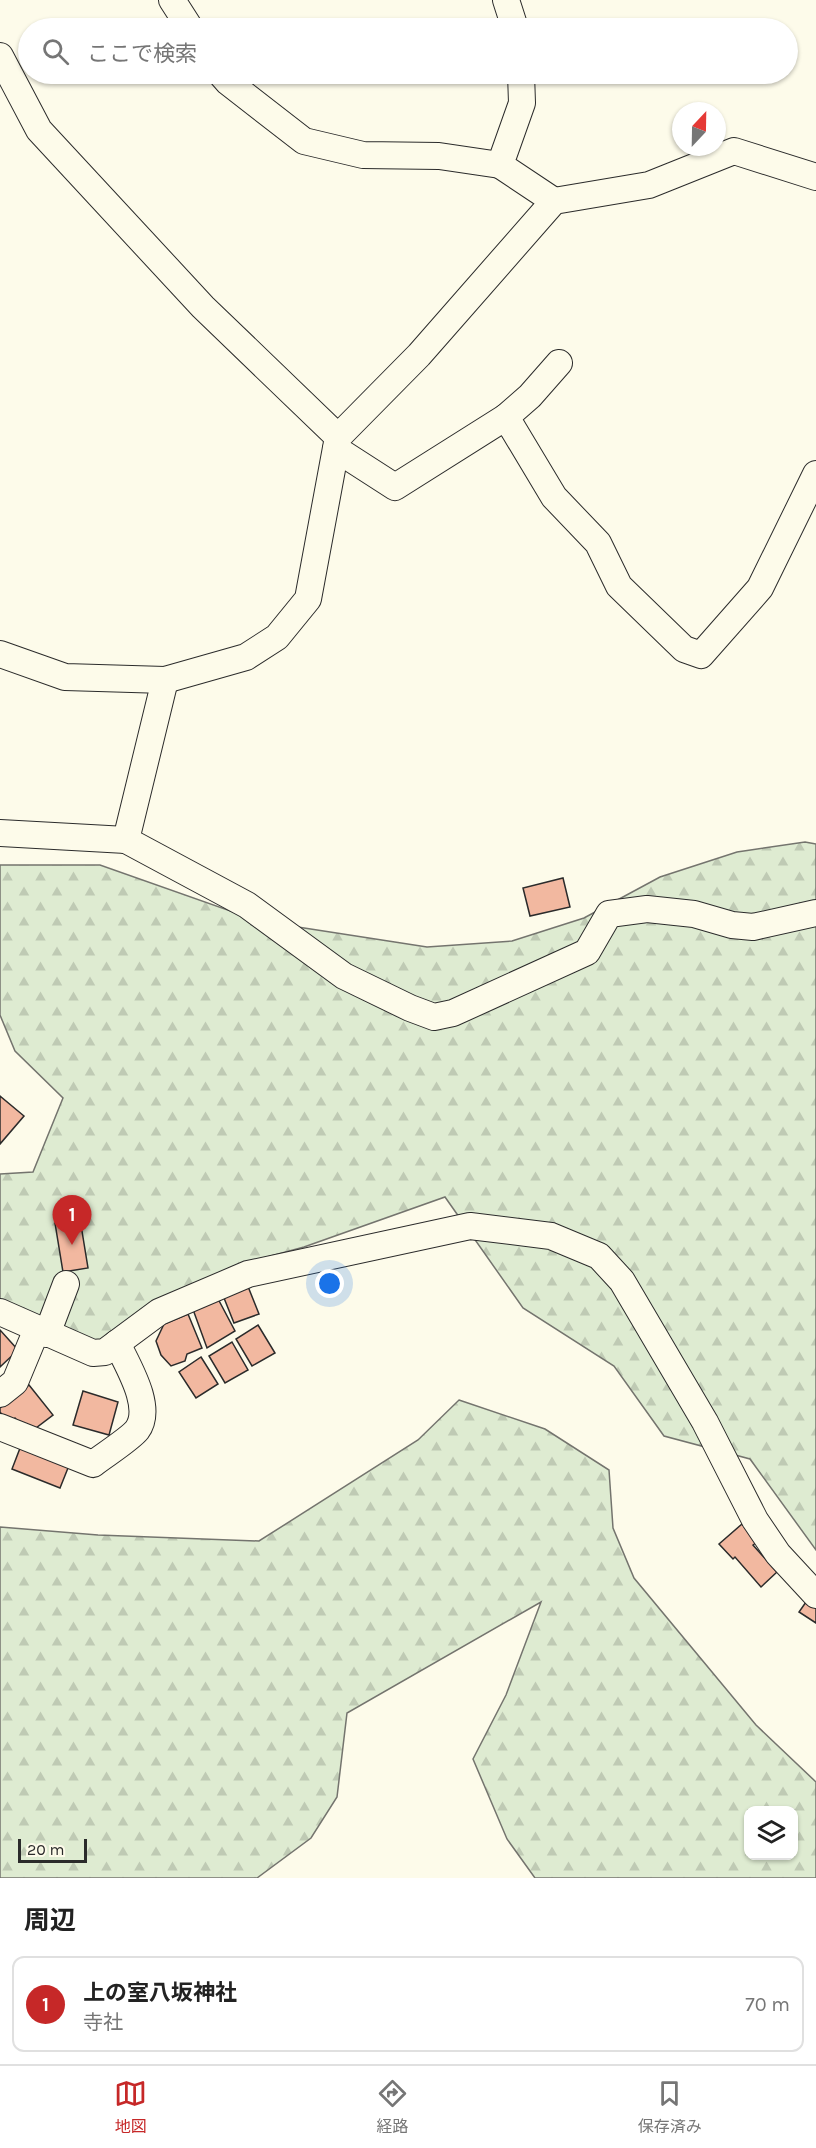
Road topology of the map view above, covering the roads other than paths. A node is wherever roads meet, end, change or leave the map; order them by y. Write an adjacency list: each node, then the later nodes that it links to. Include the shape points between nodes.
1 (172, 0): 3 (street)
2 (506, 0): 4 (street)
3 (184, 18)
4 (512, 18)
5 (0, 56): 13 (street, via 39,130 203,307)
6 (231, 84): 8 (street, via 304,141 363,155 439,156)
7 (521, 84): 8 (street, via 522,103)
8 (500, 165): 10 (street)
9 (816, 177): 10 (street, via 734,151 649,185)
10 (554, 201): 13 (street)
11 (559, 363): 12 (street)
12 (506, 417): 13 (street, via 395,488); 14 (street, via 554,497 598,543 619,585 684,649 701,655 760,588)
13 (337, 443): 16 (street, via 308,599 277,637 246,657)
14 (816, 474)
15 (0, 654): 16 (street, via 64,677)
16 (165, 680): 18 (street)
17 (0, 833): 18 (street)
18 (126, 840): 19 (street, via 247,905 344,976 434,1017 587,952 609,914 647,909 753,927)
19 (816, 913)
20 (66, 1284): 22 (street)
21 (0, 1312): 22 (street)
22 (42, 1331): 23 (street, via 93,1353 105,1352); 24 (street, via 15,1382)
23 (117, 1343): 25 (street, via 143,1404 141,1419 137,1430 93,1464); 26 (street, via 159,1312 248,1274 470,1226 551,1236 599,1256 622,1281 705,1422 755,1520 778,1554)
24 (0, 1394)
25 (0, 1427)
26 (816, 1595)

